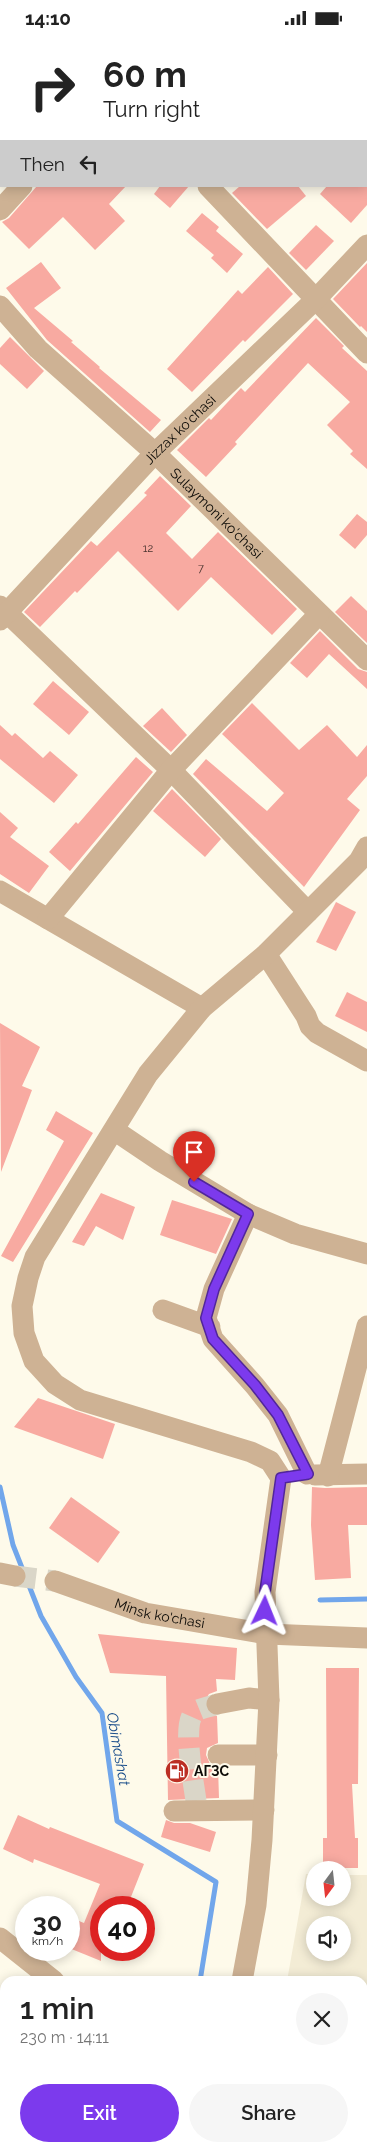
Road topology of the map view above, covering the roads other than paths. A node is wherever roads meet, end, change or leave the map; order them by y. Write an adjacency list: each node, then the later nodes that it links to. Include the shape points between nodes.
1 (21, 187): 3 (street)
2 (209, 187): 5 (street)
3 (0, 210)
4 (367, 245): 5 (street, Jizzax ko'chasi)
5 (316, 299): 7 (street); 8 (street, Jizzax ko'chasi)
6 (0, 306): 8 (street, Sulaymoni ko'chasi, via 38,349)
7 (367, 353)
8 (155, 453): 9 (street, Jizzax ko'chasi); 10 (street, Sulaymoni ko'chasi)
9 (2, 613): 12 (street)
10 (319, 614): 11 (street, Sulaymoni ko'chasi); 12 (street)
11 (367, 660)
12 (171, 770): 15 (street); 16 (street)
13 (367, 847): 15 (street, via 359,861)
14 (0, 891): 16 (street)
15 (308, 912): 17 (street)
16 (48, 919): 18 (street)
17 (266, 953): 18 (street); 19 (street, via 310,1026)
18 (202, 1008): 20 (street, via 148,1074)
19 (367, 1061)
20 (114, 1130): 21 (street); 28 (street, via 35,1257 30,1271 22,1306 24,1333 34,1361 55,1384 80,1399 251,1452 270,1461)
21 (248, 1214): 22 (street, via 295,1234); 24 (street, via 214,1289 206,1318)
22 (367, 1254)
23 (163, 1309): 24 (street)
24 (210, 1327): 27 (street, via 213,1339 255,1385)
25 (367, 1327): 27 (street)
26 (367, 1474): 27 (street)
27 (318, 1475): 28 (street)
28 (281, 1478): 30 (street, via 265,1592)
29 (55, 1581): 30 (street, Minsk ko'chasi, via 145,1613)
30 (267, 1634): 31 (street, Minsk ko'chasi); 32 (street)
31 (367, 1638)
32 (268, 1700): 33 (street, via 249,1698); 35 (street)
33 (217, 1704)
34 (218, 1755): 35 (street)
35 (267, 1755): 36 (street)
36 (264, 1810): 37 (street, via 197,1806); 40 (street, via 256,1905)
37 (174, 1811)
38 (0, 1938): 39 (street)
39 (48, 1976)
40 (243, 1976)

